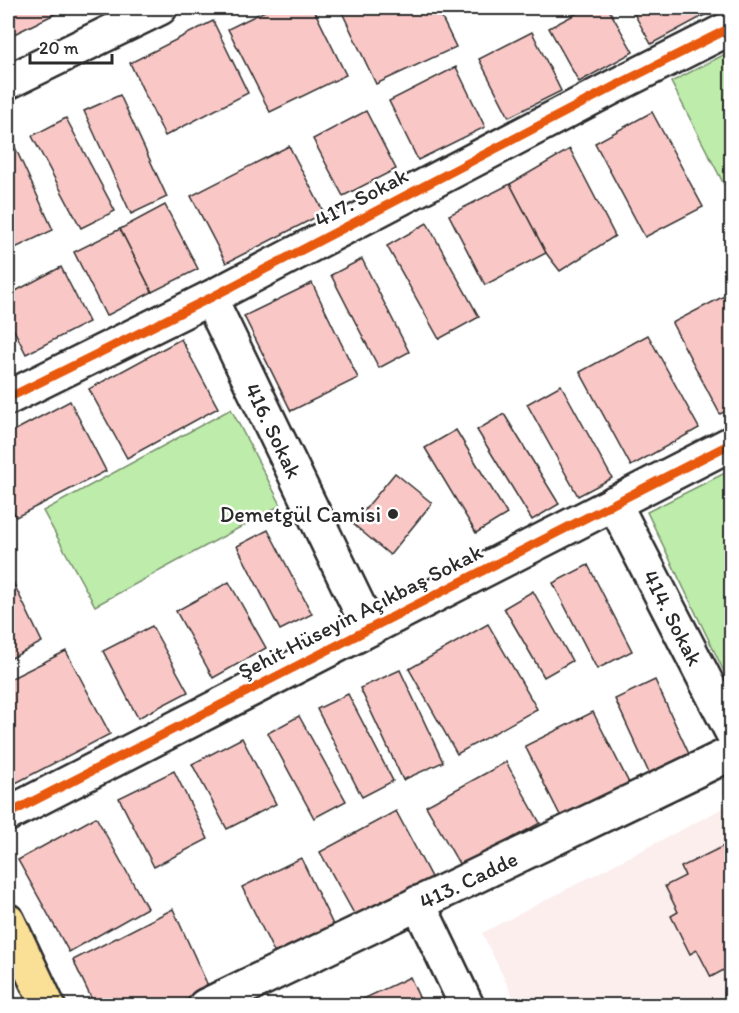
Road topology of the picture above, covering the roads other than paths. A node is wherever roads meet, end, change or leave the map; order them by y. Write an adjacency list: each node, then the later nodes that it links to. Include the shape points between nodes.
1 (160, 8): 3 (street)
2 (732, 27): 4 (street, 417. Sokak)
3 (8, 82)
4 (210, 298): 5 (street, 417. Sokak); 8 (street, 416. Sokak)
5 (8, 398)
6 (732, 443): 7 (street, Şehit Hüseyin Açıkbaş Sokak)
7 (614, 503): 8 (street, Şehit Hüseyin Açıkbaş Sokak); 9 (street, 414. Sokak)
8 (369, 628): 11 (street, Şehit Hüseyin Açıkbaş Sokak)
9 (732, 732)
10 (732, 753): 12 (street, 413. Cadde)
11 (8, 814)
12 (418, 903): 15 (street, 413. Cadde); 16 (street)
13 (8, 921): 14 (main road)
14 (48, 1005)
15 (205, 1005)
16 (467, 1005)

